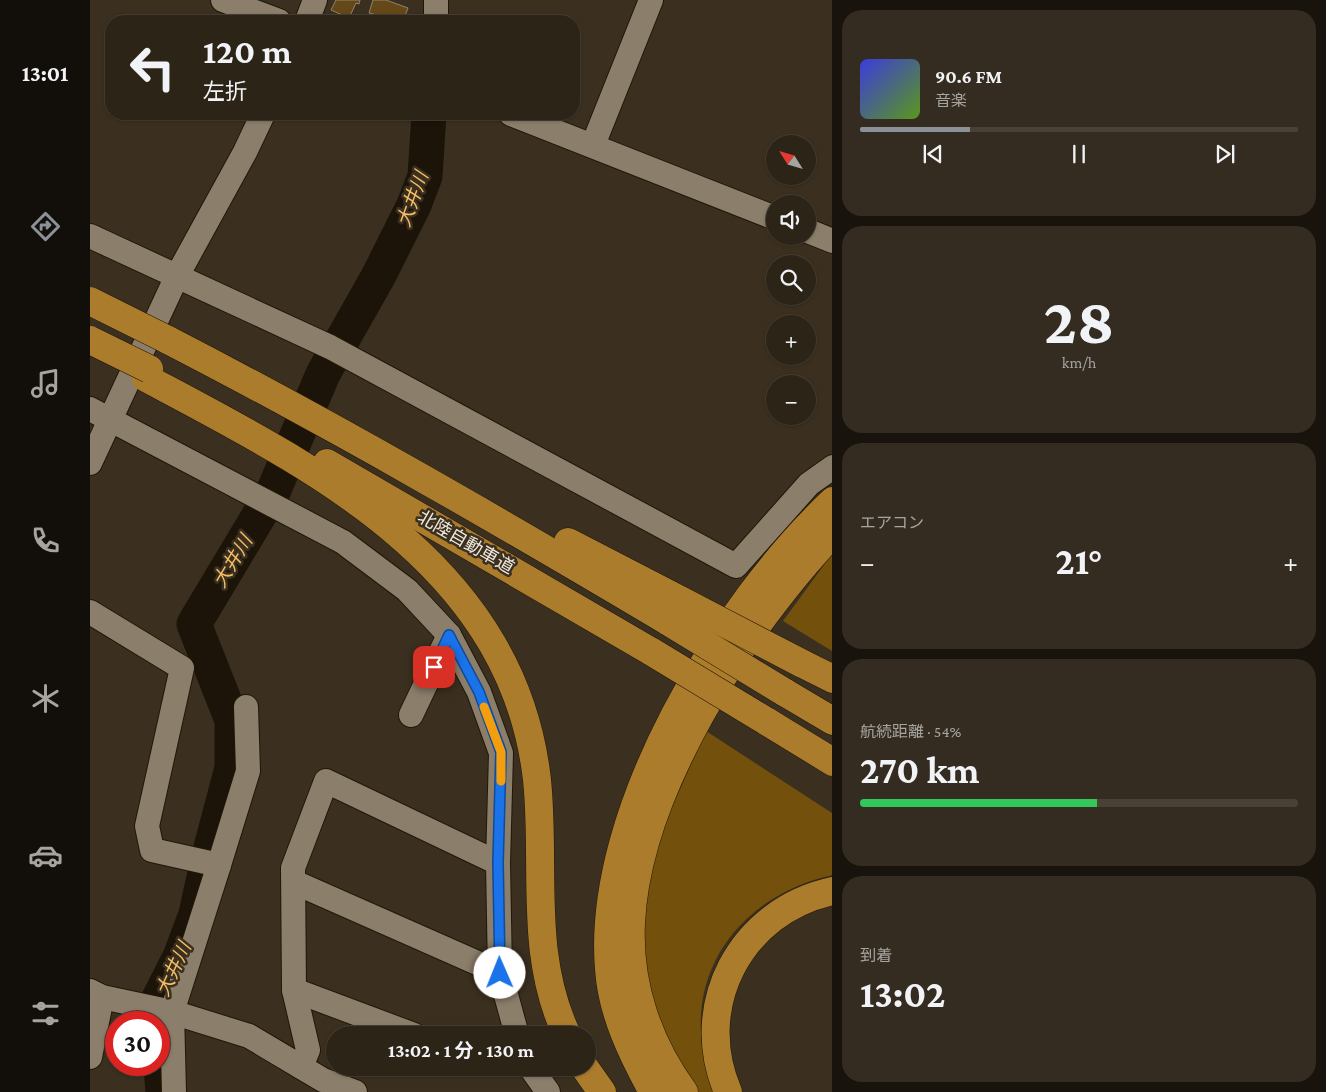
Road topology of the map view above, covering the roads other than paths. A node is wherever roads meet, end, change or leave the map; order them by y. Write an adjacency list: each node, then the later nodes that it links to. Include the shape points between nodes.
1 (223, 0): 5 (street)
2 (315, 0): 6 (street)
3 (436, 0): 7 (street)
4 (652, 0): 10 (street)
5 (263, 15)
6 (309, 15)
7 (436, 15)
8 (260, 120): 15 (street)
9 (527, 120): 10 (street)
10 (593, 145): 11 (street)
11 (766, 214)
12 (816, 234): 14 (street)
13 (90, 236): 15 (street)
14 (832, 241)
15 (177, 276): 20 (street); 22 (street, via 335,350 736,566 809,484)
16 (90, 301): 27 (highway, 北陸自動車道, bridge, via 349,434 551,552)
17 (90, 340): 19 (highway, bridge)
18 (90, 350): 19 (highway)
19 (147, 374): 23 (highway)
20 (100, 413): 21 (street); 28 (street, via 343,542 407,590)
21 (90, 463)
22 (832, 467)
23 (328, 473): 33 (highway, 北陸自動車道, bridge, via 652,652); 44 (highway, via 438,569 481,623 511,683 530,738 539,812 539,896 544,962)
24 (832, 501): 53 (highway, via 766,573 718,643 654,757 625,834 610,902 609,970 614,1002 624,1032)
25 (832, 533): 54 (highway, via 762,615 712,695 676,764 641,862 631,921 634,975 649,1032 660,1056)
26 (90, 612): 35 (street, via 182,668 147,826 152,850)
27 (676, 612): 29 (highway, bridge); 32 (highway, 北陸自動車道, bridge, via 784,692)
28 (449, 635): 31 (street); 34 (street, via 479,692 501,752)
29 (832, 679)
30 (246, 707): 35 (street, via 248,771)
31 (411, 715)
32 (832, 721)
33 (832, 762)
34 (498, 863): 36 (street, via 326,781 293,868); 38 (street)
35 (219, 865): 41 (street)
36 (294, 882): 38 (street); 39 (street)
37 (832, 891): 55 (highway, via 804,900 764,925 749,940 726,976 718,997 715,1020 719,1067)
38 (500, 973): 43 (street)
39 (294, 990): 42 (street); 46 (street, via 308,1050)
40 (96, 994): 41 (street); 45 (street)
41 (172, 1012): 46 (street, via 249,1036); 49 (street)
42 (390, 1026)
43 (515, 1026)
44 (564, 1026)
45 (90, 1057)
46 (301, 1067): 50 (street, via 323,1080)
47 (537, 1076): 51 (street)
48 (591, 1076): 52 (highway)
49 (174, 1092)
50 (355, 1092)
51 (548, 1092)
52 (602, 1092)
53 (653, 1092)
54 (684, 1092)
55 (728, 1092)

